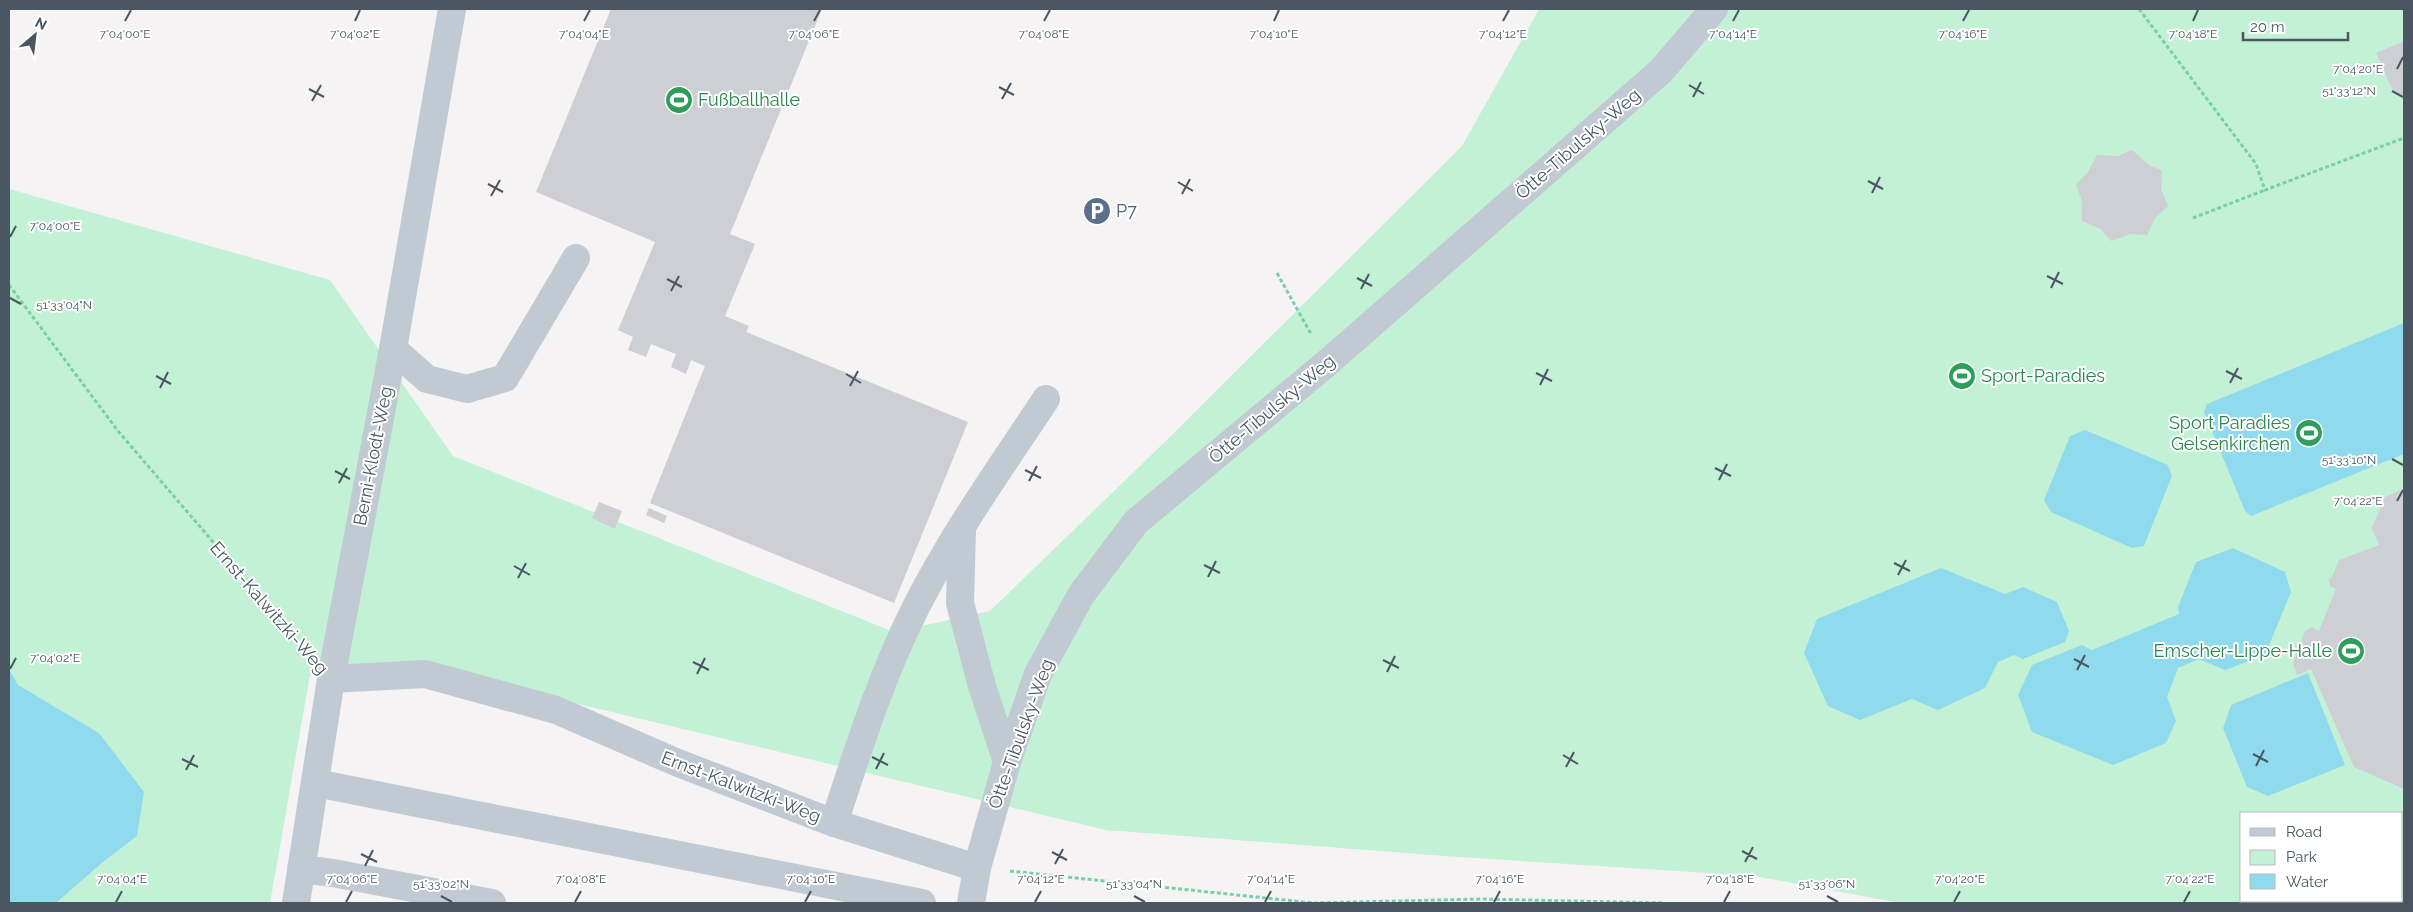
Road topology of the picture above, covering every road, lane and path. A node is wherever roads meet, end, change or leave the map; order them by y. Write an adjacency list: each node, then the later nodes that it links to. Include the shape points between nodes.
1 (452, 9): 11 (street, Berni-Klodt-Weg)
2 (1714, 9): 15 (street, Ötte-Tibulsky-Weg, via 1661,70 1342,350 1136,522 1081,595 1038,674)
3 (2140, 9): 5 (path, via 2256,164)
4 (2404, 138): 5 (path)
5 (2265, 190): 6 (path)
6 (2193, 218)
7 (576, 258): 11 (street, via 505,378 467,389 426,379)
8 (1277, 273): 10 (path)
9 (9, 285): 14 (path, Ernst-Kalwitzki-Weg, via 118,431)
10 (1312, 336)
11 (393, 349): 14 (street, Berni-Klodt-Weg)
12 (1046, 399): 13 (street)
13 (962, 526): 15 (street, via 960,603); 17 (street, via 915,608 873,708)
14 (331, 679): 16 (street, Berni-Klodt-Weg); 17 (street, Ernst-Kalwitzki-Weg, via 424,674 556,710 678,763)
15 (1007, 762): 18 (street, Ötte-Tibulsky-Weg)
16 (316, 783): 19 (street, Berni-Klodt-Weg); 22 (street)
17 (834, 823): 18 (street, Ernst-Kalwitzki-Weg)
18 (977, 868): 23 (street, Ötte-Tibulsky-Weg); 24 (path, via 1313,903 1482,899)
19 (301, 869): 20 (street, Berni-Klodt-Weg); 21 (street)
20 (296, 903)
21 (492, 903)
22 (922, 903)
23 (971, 903)
24 (1665, 903)

